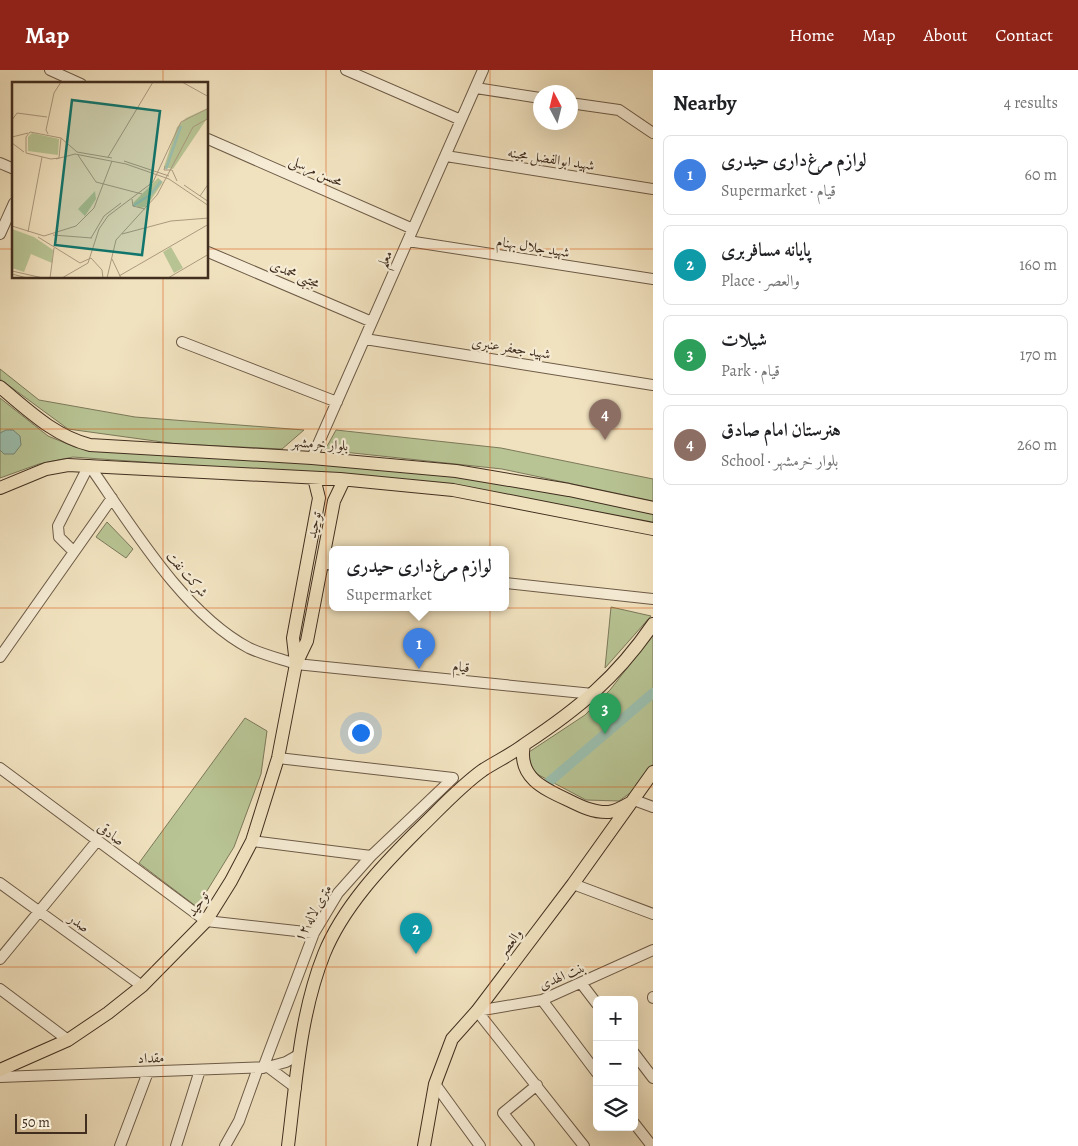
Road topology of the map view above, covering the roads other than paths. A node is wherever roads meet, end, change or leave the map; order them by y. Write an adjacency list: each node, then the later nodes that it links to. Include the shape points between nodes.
1 (50, 70): 4 (street)
2 (346, 70): 8 (street)
3 (484, 70): 5 (street, معلم)
4 (69, 77)
5 (476, 88): 6 (street); 8 (street, معلم)
6 (533, 97)
7 (578, 104): 9 (street, via 619,110)
8 (461, 120): 11 (street, معلم)
9 (653, 133)
10 (209, 139): 16 (street, محسن مرسلی)
11 (446, 156): 14 (street, شهید ابوالفضل مجینه); 16 (street, معلم)
12 (0, 163): 13 (street)
13 (12, 168)
14 (653, 189)
15 (12, 207): 17 (street)
16 (413, 229): 18 (street, معلم)
17 (0, 234)
18 (408, 241): 20 (street, شهید جلال بهنام); 21 (street, معلم)
19 (209, 252): 21 (street, مجتبی محمدی)
20 (653, 279)
21 (372, 322): 22 (street, معلم)
22 (365, 339): 24 (street, شهید جعفر عنبری); 26 (street, معلم)
23 (182, 342): 26 (street)
24 (653, 385)
25 (0, 387): 27 (main road, بلوار خرمشهر, via 52,430 90,445)
26 (337, 402): 27 (street, معلم)
27 (312, 458): 35 (main road, بلوار خرمشهر, via 456,471)
28 (89, 465): 29 (main road); 31 (main road, via 46,469); 32 (street, شرکت نفت); 37 (street, via 58,526 59,537)
29 (314, 478): 30 (main road); 33 (main road, توحید)
30 (344, 480): 34 (main road, توحید); 36 (main road, via 453,490)
31 (0, 488)
32 (112, 498): 37 (street); 43 (street, شرکت نفت, via 162,567 209,621 250,648)
33 (320, 498): 34 (main road); 43 (main road, توحید, via 292,638)
34 (334, 501): 38 (main road, توحید)
35 (653, 508)
36 (653, 529)
37 (74, 552): 42 (street)
38 (327, 564): 43 (main road, توحید, via 307,641)
39 (509, 583): 40 (street)
40 (653, 599)
41 (653, 624): 44 (main road, via 619,668)
42 (0, 657)
43 (296, 664): 44 (street, قیام); 46 (main road, توحید)
44 (593, 694): 45 (main road)
45 (524, 745): 49 (main road, via 526,770 542,788 597,811 609,812); 69 (main road, via 467,783 404,844 341,920 324,953 312,990)
46 (278, 758): 52 (main road, توحید); 53 (street, ۱۲ متری لاله, via 453,778)
47 (0, 768): 51 (street, صادقی)
48 (653, 772): 49 (main road, والعصر)
49 (634, 800): 50 (street); 55 (main road, والعصر)
50 (653, 807)
51 (97, 841): 56 (street); 58 (street, صادقی)
52 (252, 841): 53 (street); 58 (main road, توحید)
53 (371, 856): 59 (street, ۱۲ متری لاله, via 338,893)
54 (0, 883): 56 (street, صدر)
55 (573, 884): 57 (street); 67 (main road, والعصر)
56 (40, 911): 61 (street); 63 (street, صدر)
57 (653, 914)
58 (206, 921): 59 (street); 63 (main road, توحید)
59 (314, 933): 71 (street, ۱۲ متری لاله)
60 (653, 950): 62 (street, بنت الهدی)
61 (0, 959)
62 (581, 983): 65 (street); 66 (street, بنت الهدی)
63 (142, 986): 68 (main road, توحید)
64 (0, 989): 68 (street)
65 (593, 999)
66 (542, 1000): 67 (street, بنت الهدی); 72 (street)
67 (478, 1011): 78 (main road, والعصر, via 452,1039); 79 (street)
68 (68, 1040): 73 (main road, توحید)
69 (300, 1054): 71 (street, مقداد, via 286,1062); 80 (main road)
70 (638, 1058): 77 (street)
71 (263, 1068): 74 (street, مقداد); 80 (street); 84 (street, ۱۲ متری لاله)
72 (593, 1068)
73 (0, 1070)
74 (200, 1070): 75 (street, مقداد); 83 (street)
75 (148, 1072): 76 (street, مقداد); 82 (street)
76 (0, 1077)
77 (653, 1078)
78 (435, 1084): 86 (main road, والعصر); 87 (street)
79 (537, 1085): 88 (street, via 503,1114); 89 (street)
80 (296, 1088): 85 (main road)
81 (638, 1128): 90 (street)
82 (120, 1146)
83 (176, 1146)
84 (225, 1146)
85 (288, 1146)
86 (424, 1146)
87 (480, 1146)
88 (529, 1146)
89 (584, 1146)
90 (652, 1146)

